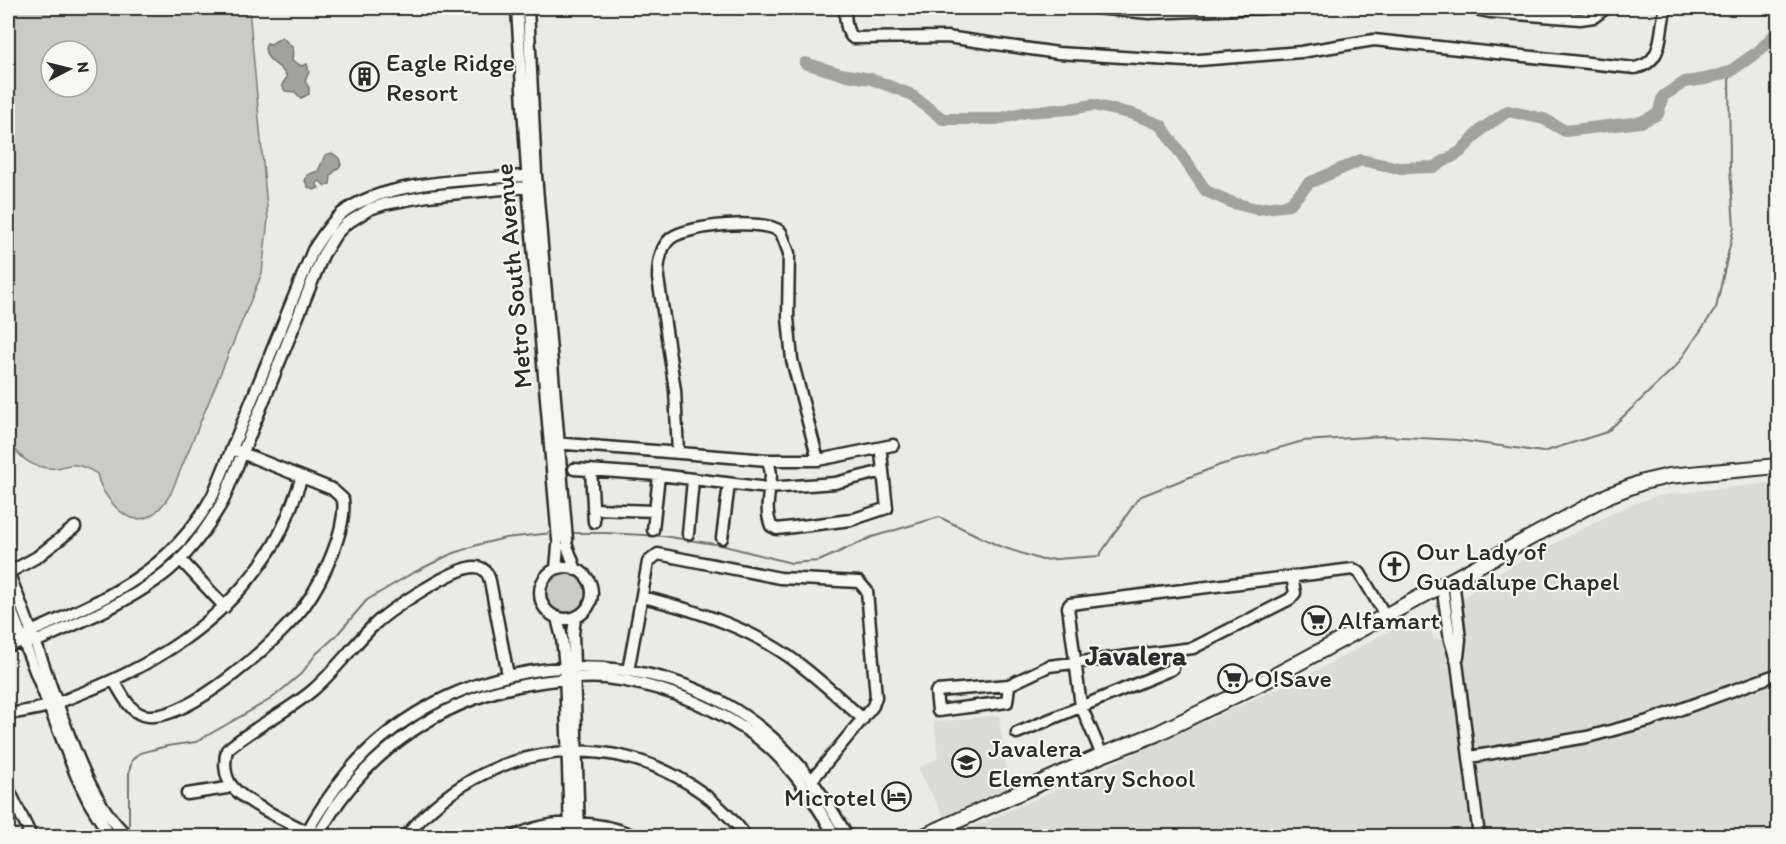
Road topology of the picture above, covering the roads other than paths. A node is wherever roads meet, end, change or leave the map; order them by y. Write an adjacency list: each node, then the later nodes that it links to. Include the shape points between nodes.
1 (517, 8): 10 (street, Metro South Avenue)
2 (528, 8): 10 (street, Metro South Avenue)
3 (845, 8): 8 (street, via 853,38 947,37 1058,53 1186,61 1301,52 1374,40 1635,68 1654,57)
4 (1096, 8): 5 (street, via 1149,13)
5 (1264, 8)
6 (1470, 8): 9 (street)
7 (1606, 8): 9 (street, via 1594,17 1580,19)
8 (1666, 8)
9 (1518, 11)
10 (532, 181): 11 (street, Metro South Avenue); 13 (street, via 405,199 370,209 346,224 323,255)
11 (555, 443): 14 (street); 34 (street, Metro South Avenue)
12 (893, 445): 17 (street)
13 (237, 451): 23 (street); 35 (street, via 218,509); 47 (street, via 200,519 154,567)
14 (678, 453): 16 (street); 17 (street, via 675,390 658,278 663,250 670,239 686,230 766,225 781,232 789,254 792,360)
15 (881, 453): 21 (street)
16 (768, 460): 17 (street); 26 (street)
17 (818, 460)
18 (1779, 466): 40 (main road, via 1643,482 1609,495)
19 (574, 469): 20 (street)
20 (591, 470): 22 (street); 27 (street)
21 (883, 471): 26 (street, via 835,483); 26 (street, via 886,508 851,520 773,528 768,516)
22 (659, 475): 24 (street); 28 (street)
23 (302, 477): 43 (street, via 270,551); 56 (street, via 332,489 343,499 344,512 326,567 306,604 290,623 232,675 173,712 142,715 131,707)
24 (693, 480): 25 (street); 32 (street)
25 (729, 484): 26 (street); 33 (street)
26 (768, 489)
27 (593, 509): 28 (street); 29 (street)
28 (655, 510): 31 (street)
29 (594, 522)
30 (75, 527): 38 (street, via 37,557)
31 (653, 530)
32 (688, 534)
33 (722, 538)
34 (563, 542): 36 (street, Metro South Avenue); 37 (street, Metro South Avenue)
35 (180, 559): 43 (street); 47 (street, via 137,593)
36 (556, 569): 37 (street); 45 (street, Metro South Avenue, via 545,578 540,594 544,608)
37 (576, 570): 46 (street, Metro South Avenue, via 588,580 591,594 586,609)
38 (8, 573): 47 (street)
39 (1292, 576): 44 (street, via 1357,570); 50 (street, via 1295,593 1290,599 1197,647); 51 (street, via 1070,604)
40 (1448, 582): 44 (main road); 65 (street, via 1450,640 1457,663)
41 (642, 597): 52 (street); 61 (street, via 729,624 770,644); 61 (street, via 648,562 658,554 780,579 859,582 867,591 876,691 873,706)
42 (8, 602): 48 (street)
43 (225, 607): 56 (street, via 201,629)
44 (1385, 615): 64 (main road, via 1265,681 1156,734)
45 (557, 618): 46 (street); 53 (street, Metro South Avenue)
46 (574, 618): 53 (street, Metro South Avenue)
47 (33, 637): 48 (street); 58 (street)
48 (22, 641): 49 (street); 58 (street)
49 (8, 646)
50 (1172, 651): 51 (street); 59 (street, via 1170,670)
51 (1075, 662): 57 (street, via 1049,666); 59 (street)
52 (628, 671): 53 (street); 66 (street, via 689,687 722,702 782,746)
53 (570, 673): 55 (street); 63 (street, Metro South Avenue); 73 (street, via 492,692 422,723 381,754); 83 (street, via 650,687 686,699 747,730 803,784)
54 (1779, 674): 65 (street, via 1648,721 1587,737)
55 (508, 675): 67 (street, via 488,575 481,568 466,568 426,588 377,622 315,688 227,750 224,759); 73 (street, via 435,701 373,744 325,802)
56 (114, 681): 58 (street)
57 (1009, 685): 57 (street, via 1007,702 938,711 938,691)
58 (53, 705): 60 (street); 75 (street, via 76,775); 76 (street, via 109,817)
59 (1081, 706): 62 (street); 64 (street)
60 (8, 714)
61 (863, 719): 66 (street)
62 (1017, 733)
63 (572, 752): 71 (street, Metro South Avenue); 77 (street, via 519,759 474,778 434,805); 82 (street, via 621,756 664,771 703,793)
64 (1102, 755): 72 (main road)
65 (1470, 757): 86 (street)
66 (813, 780): 84 (street)
67 (231, 785): 69 (street); 73 (street)
68 (8, 788): 70 (street)
69 (187, 794)
70 (12, 810): 74 (street)
71 (575, 828): 78 (street, via 537,828); 79 (street); 80 (street); 81 (street, via 605,827)
72 (941, 832): 85 (main road)
73 (310, 835)
74 (31, 837)
75 (110, 837)
76 (128, 837)
77 (406, 837)
78 (515, 837)
79 (546, 837)
80 (611, 837)
81 (635, 837)
82 (746, 837)
83 (835, 837)
84 (847, 837)
85 (924, 837)
86 (1479, 837)

